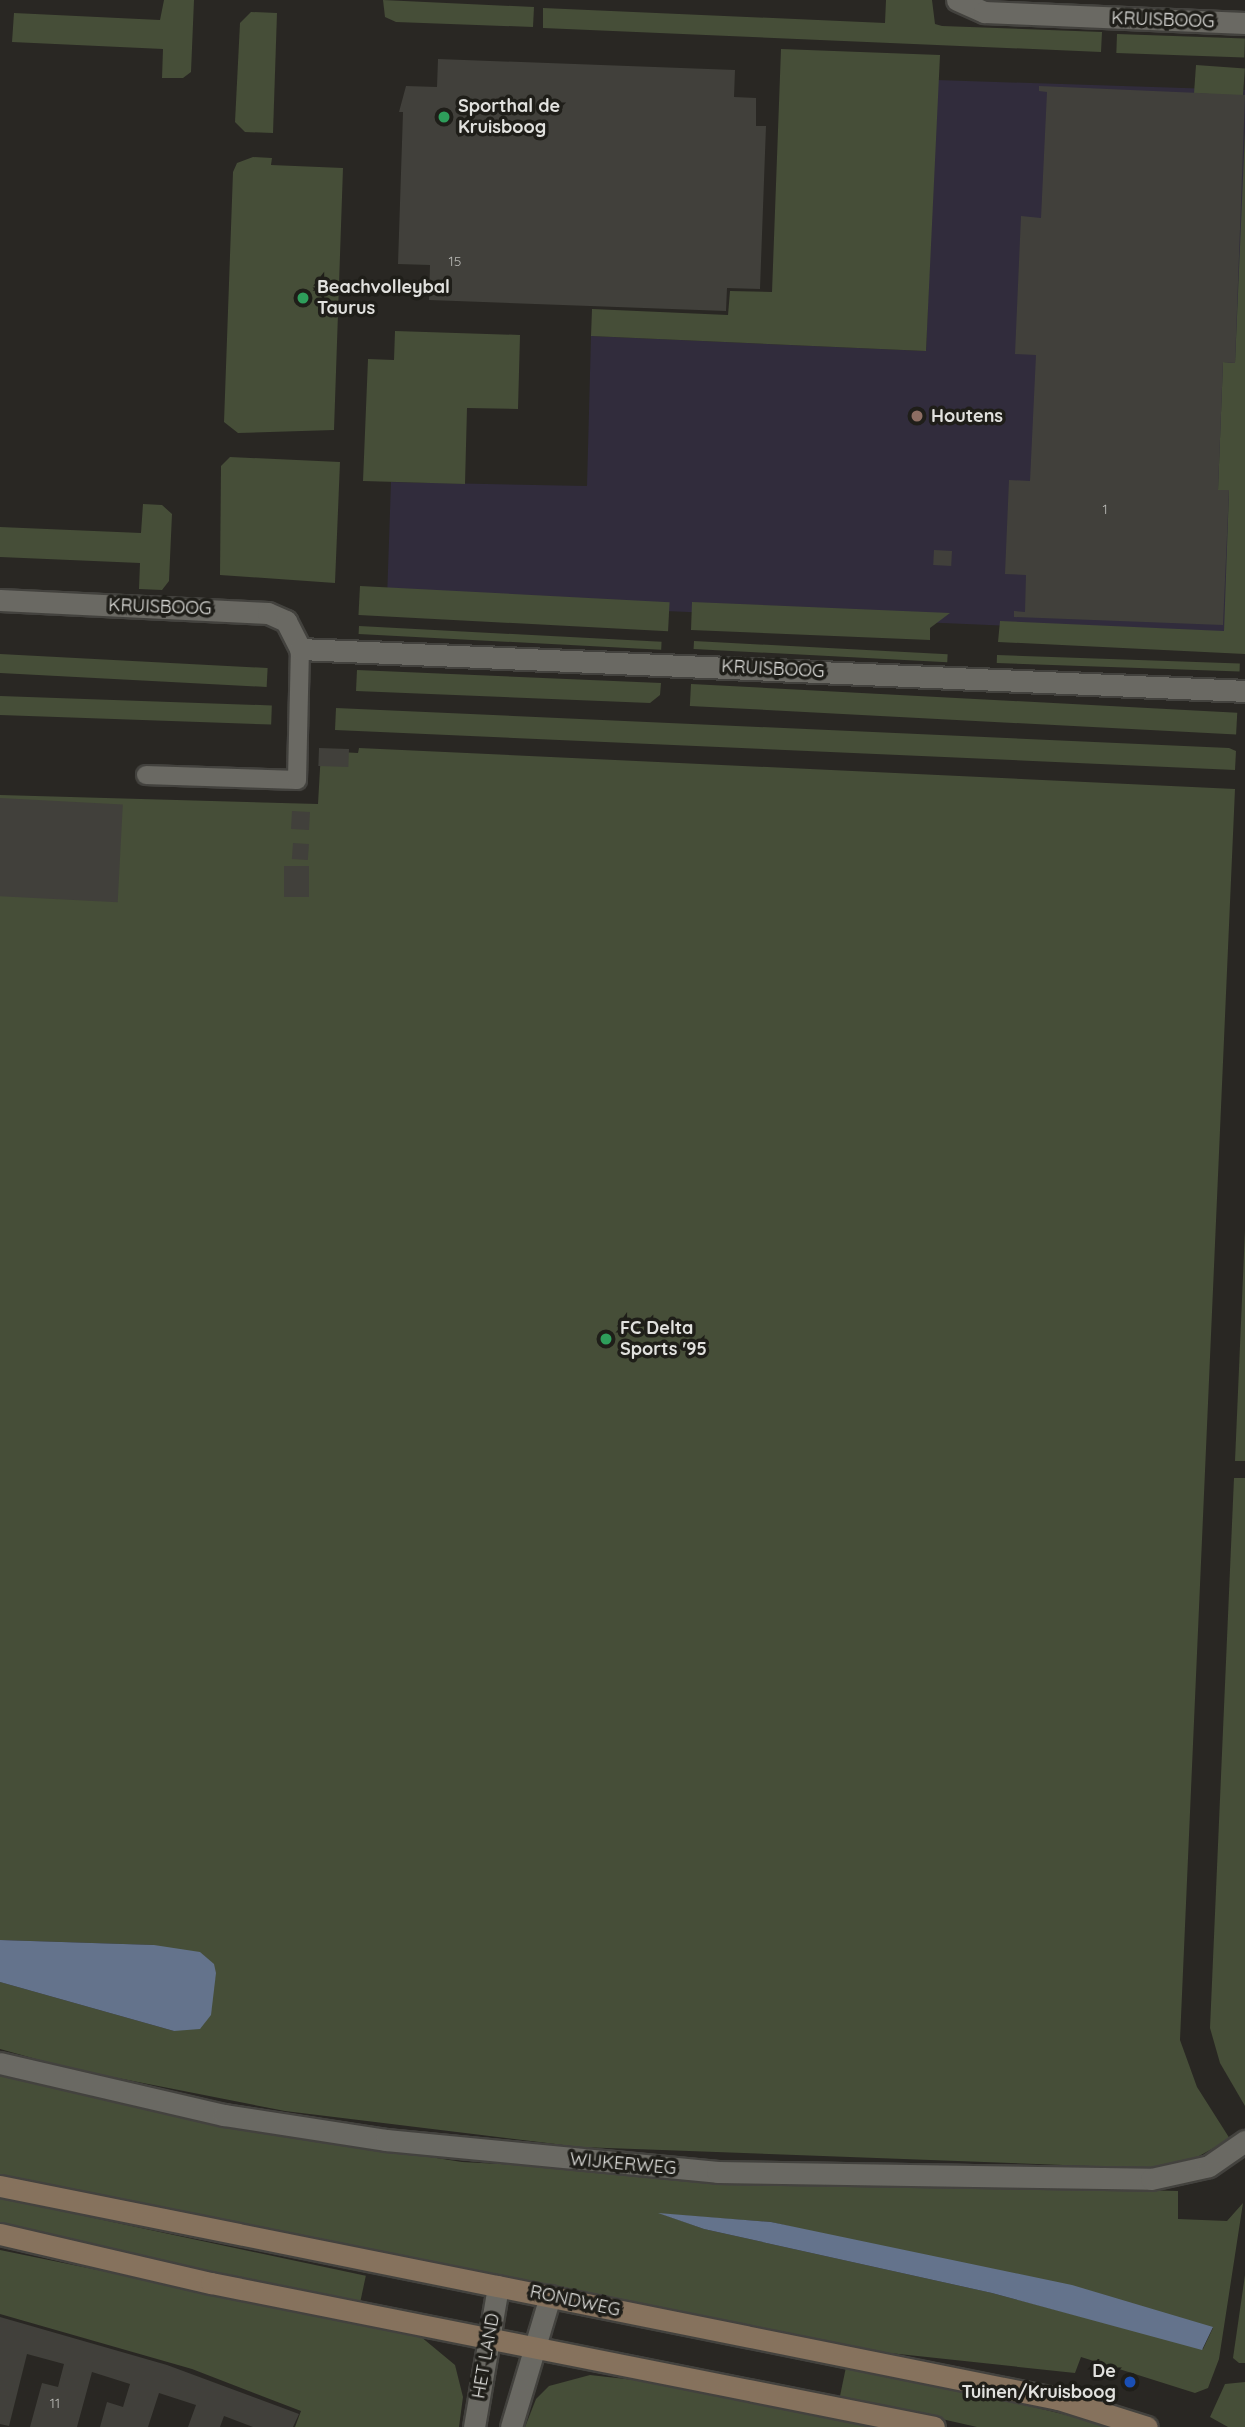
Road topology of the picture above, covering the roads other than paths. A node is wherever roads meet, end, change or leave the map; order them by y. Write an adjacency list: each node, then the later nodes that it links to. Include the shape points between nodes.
1 (957, 0): 2 (street, KRUISBOOG, via 985,12)
2 (1245, 23)
3 (0, 600): 4 (street, KRUISBOOG, via 268,612 286,621)
4 (300, 649): 5 (street, KRUISBOOG); 6 (lane, via 296,780)
5 (1245, 691)
6 (146, 775)
7 (0, 2063): 8 (street, WIJKERWEG, via 224,2115 386,2140 717,2172 1151,2179 1209,2165)
8 (1245, 2141)
9 (0, 2186): 11 (main road, RONDWEG)
10 (0, 2234): 13 (main road)
11 (498, 2286): 12 (main road, RONDWEG); 13 (street, HET LAND)
12 (550, 2296): 14 (street); 18 (main road, RONDWEG, via 1058,2399)
13 (489, 2339): 14 (main road); 15 (street, HET LAND)
14 (536, 2348): 16 (street); 17 (main road)
15 (474, 2427)
16 (511, 2427)
17 (934, 2427)
18 (1147, 2427)

